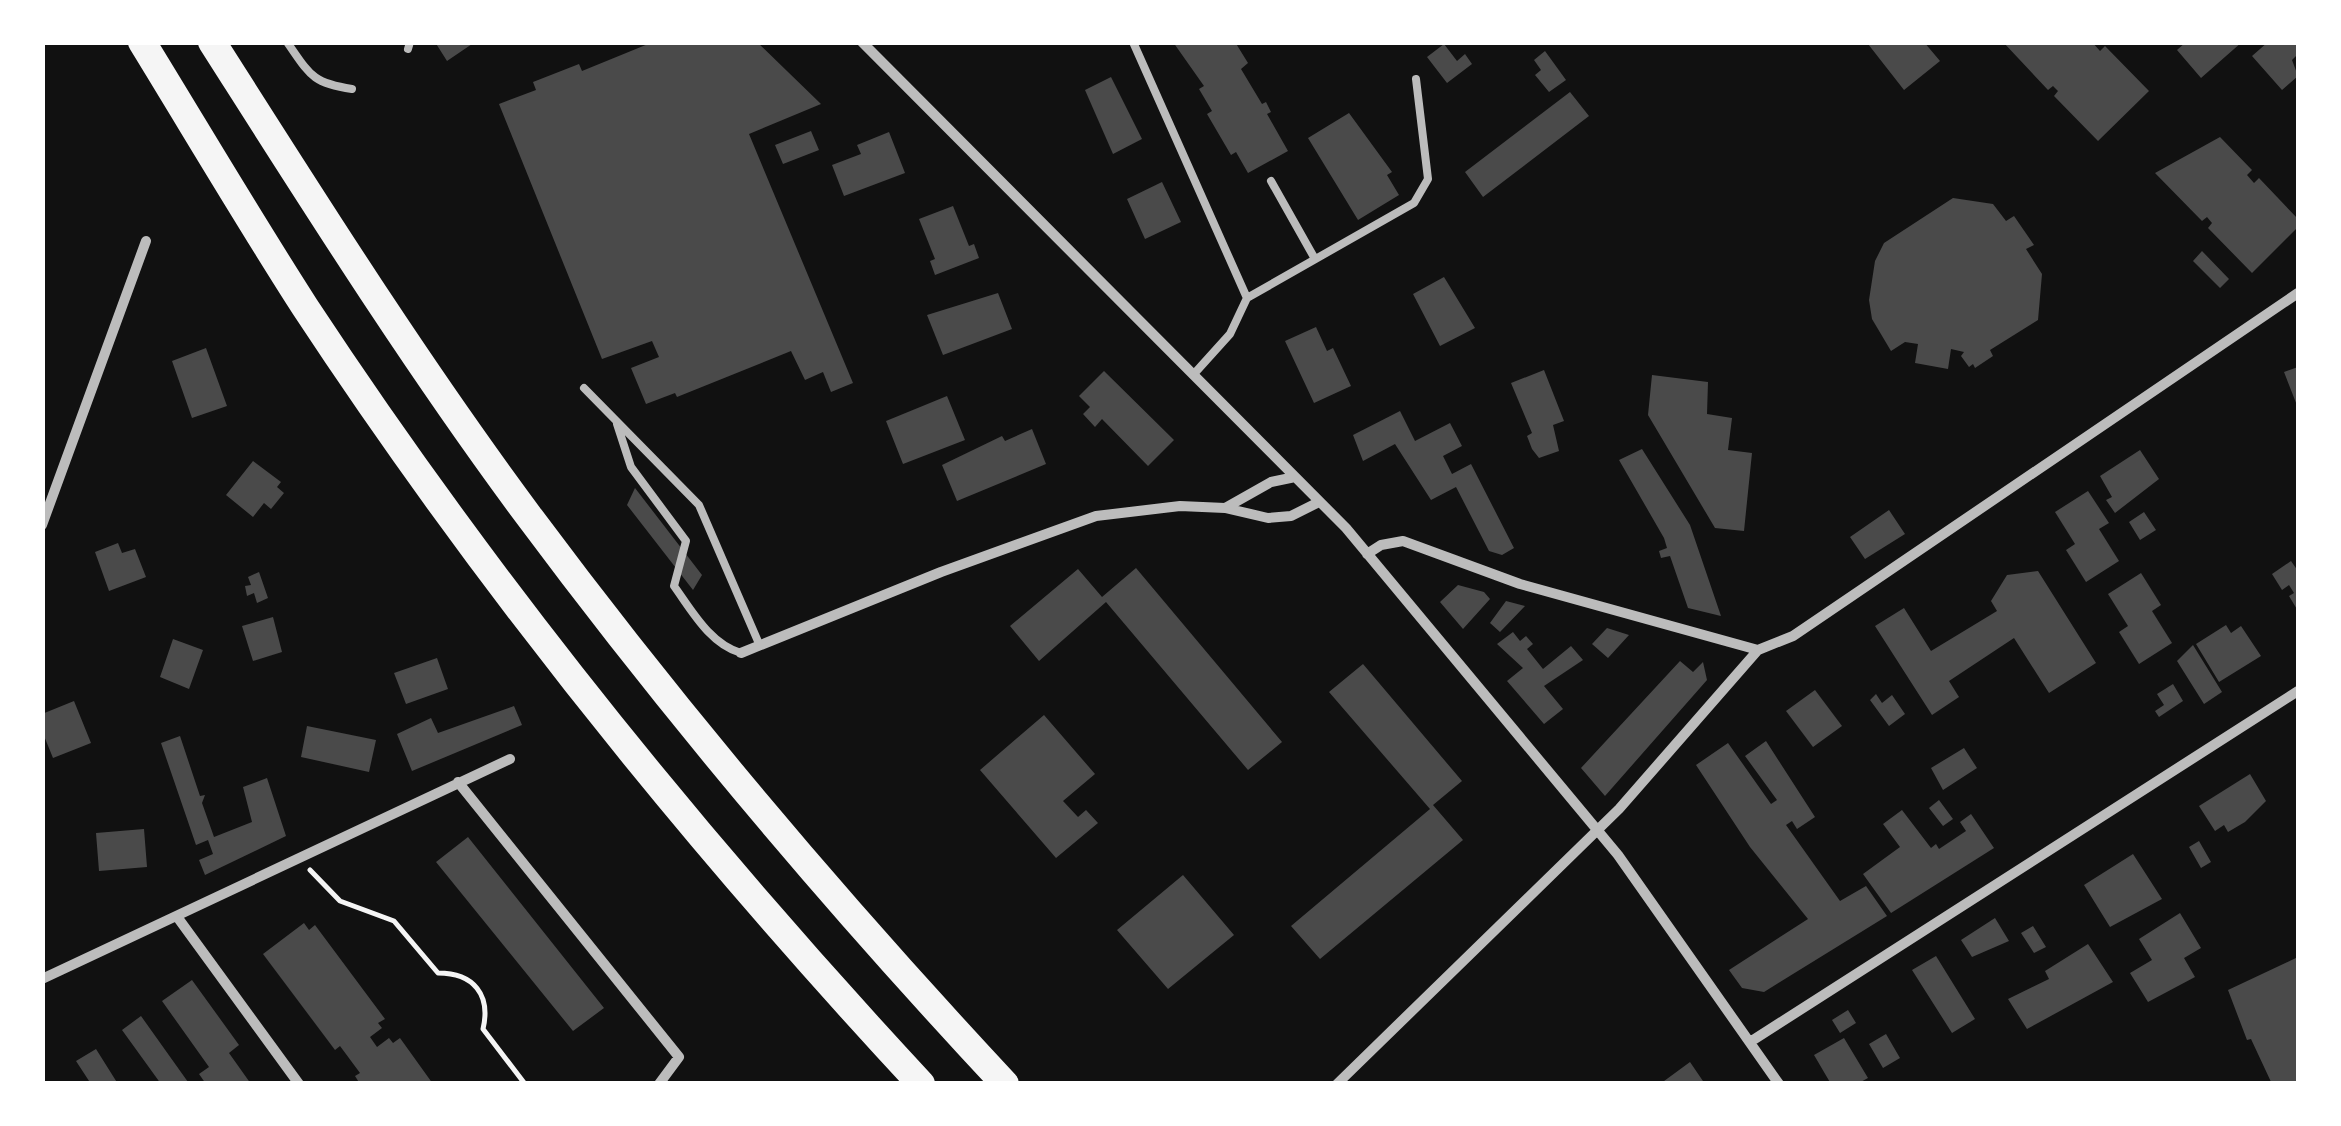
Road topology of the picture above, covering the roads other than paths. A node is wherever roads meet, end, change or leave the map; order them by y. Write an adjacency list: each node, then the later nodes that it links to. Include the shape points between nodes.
1 (140, 42): 33 (highway, via 306,308 524,611 688,818)
2 (212, 42): 34 (highway, via 358,272 526,512 800,857)
3 (287, 42): 7 (lane, via 314,80)
4 (862, 42): 13 (street)
5 (1133, 42): 12 (lane)
6 (1416, 79): 10 (lane, via 1424,189 1414,203)
7 (352, 89)
8 (1271, 181): 10 (lane)
9 (146, 241): 19 (street)
10 (1316, 259): 12 (lane)
11 (2298, 292): 22 (street, via 1794,636)
12 (1247, 298): 13 (lane, via 1230,334)
13 (1194, 375): 16 (street)
14 (584, 388): 15 (lane)
15 (616, 420): 21 (lane, via 699,505); 23 (lane, via 631,467 686,542 674,586 706,630)
16 (1295, 478): 17 (street); 18 (street, via 1271,482)
17 (1319, 502): 18 (street, via 1268,518); 20 (street)
18 (1225, 508): 21 (street, via 1145,508 1070,524)
19 (42, 524)
20 (1367, 554): 22 (street, via 1402,542 1520,584); 27 (street)
21 (760, 646): 23 (street)
22 (1758, 650): 27 (street)
23 (741, 653)
24 (2298, 691): 30 (street)
25 (510, 759): 26 (street)
26 (458, 782): 28 (street); 32 (street, via 680,1057)
27 (1598, 829): 30 (street); 35 (street)
28 (178, 918): 29 (street); 31 (street)
29 (42, 978)
30 (1750, 1042): 36 (street)
31 (300, 1084)
32 (658, 1084)
33 (921, 1084)
34 (1005, 1084)
35 (1337, 1084)
36 (1779, 1084)

